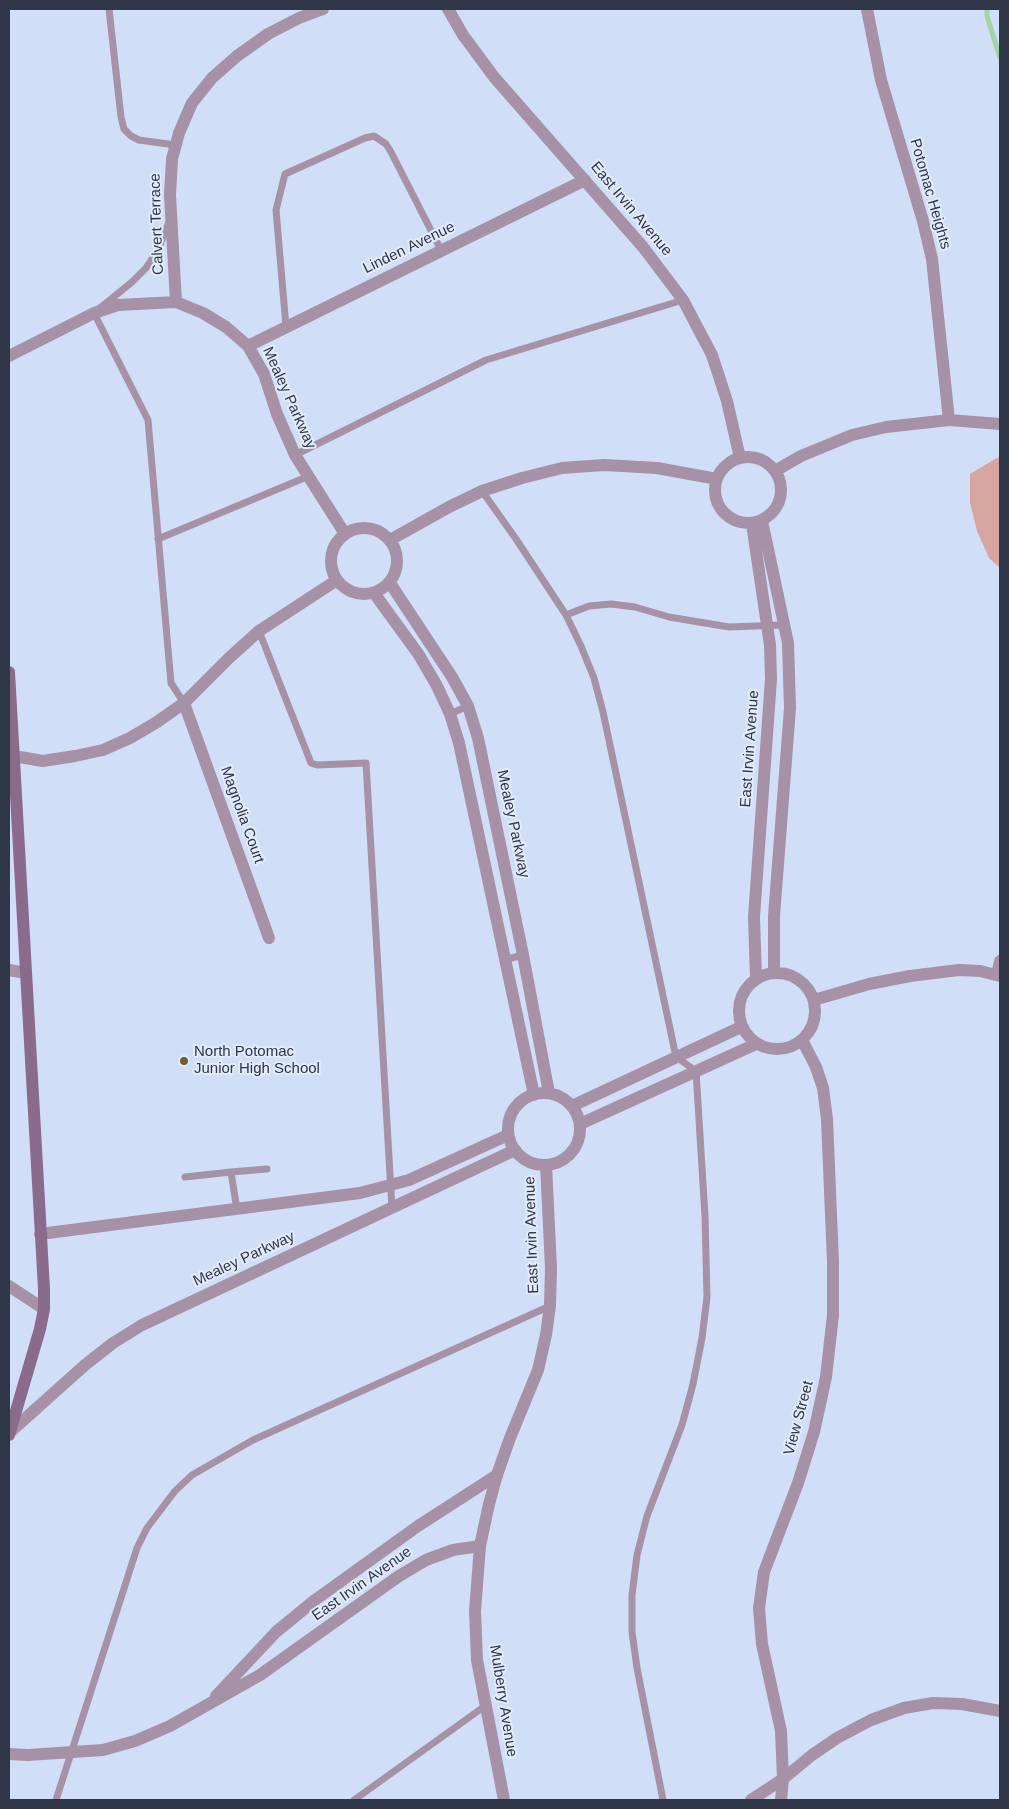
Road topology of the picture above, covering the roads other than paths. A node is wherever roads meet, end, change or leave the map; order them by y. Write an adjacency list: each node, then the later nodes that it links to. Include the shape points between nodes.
1 (109, 9): 5 (lane, via 124,129 139,140)
2 (323, 9): 5 (street, Calvert Terrace, via 268,34 212,78 192,103)
3 (448, 9): 6 (street, East Irvin Avenue, via 494,77)
4 (867, 9): 15 (street, Potomac Heights, via 881,80 924,221 932,259)
5 (176, 145): 7 (street, Calvert Terrace, via 172,159)
6 (585, 180): 8 (street, Linden Avenue); 9 (street, East Irvin Avenue)
7 (171, 217): 10 (street, Calvert Terrace); 11 (lane, via 158,250 146,268)
8 (441, 250): 12 (street, Linden Avenue); 12 (lane, via 391,152 374,136 285,174 276,210)
9 (683, 300): 17 (lane, via 486,360); 18 (street, East Irvin Avenue, via 712,355 728,402)
10 (176, 302): 11 (street, Mealey Parkway, via 118,304); 13 (street, Mealey Parkway, via 203,313)
11 (94, 313): 14 (street, Mealey Parkway); 25 (lane, via 148,420)
12 (286, 327): 13 (street, Linden Avenue)
13 (248, 346): 17 (street, Mealey Parkway, via 264,374)
14 (9, 356)
15 (949, 420): 16 (street); 19 (street, via 886,427 852,435)
16 (1000, 424)
17 (295, 455): 20 (street, Mealey Parkway)
18 (740, 458): 19 (street, via 753,457 766,462); 21 (street, via 726,466)
19 (775, 471): 23 (street, via 781,484 780,499 773,512)
20 (309, 476): 24 (street, Mealey Parkway); 25 (lane)
21 (717, 479): 22 (street, via 657,468 604,465 562,468); 23 (street, via 714,490 722,511 735,521)
22 (482, 492): 26 (street); 30 (lane)
23 (757, 522): 31 (street); 32 (street, East Irvin Avenue)
24 (345, 534): 26 (street, via 368,528); 27 (street, via 331,556)
25 (158, 539): 35 (lane, via 171,683)
26 (390, 540): 28 (street, via 397,554 397,569)
27 (337, 580): 29 (street, via 347,590); 33 (street)
28 (390, 583): 29 (street); 36 (street, Mealey Parkway)
29 (374, 593): 37 (street, via 419,655)
30 (566, 615): 32 (lane, via 589,606 611,604 720,626); 52 (lane, via 588,662 601,703)
31 (784, 625): 32 (lane); 44 (street, via 788,643 790,708 774,916)
32 (767, 626): 47 (street, East Irvin Avenue, via 771,678 754,917)
33 (259, 631): 35 (street); 64 (lane, via 311,763 317,766 366,763)
34 (9, 672): 38 (main road)
35 (184, 703): 38 (street, via 130,738 102,750 43,760); 39 (street, Magnolia Court)
36 (468, 706): 37 (lane); 40 (street, Mealey Parkway, via 484,762)
37 (450, 714): 41 (street, via 465,763)
38 (11, 756): 45 (main road)
39 (269, 938)
40 (523, 955): 41 (lane); 54 (street, Mealey Parkway)
41 (504, 960): 55 (street)
42 (1000, 961): 46 (street)
43 (9, 970): 45 (street)
44 (774, 972): 47 (street); 48 (street, via 791,975 806,985)
45 (26, 973): 67 (main road)
46 (999, 975): 48 (street, via 959,970 910,976)
47 (756, 978): 49 (street, via 740,998 738,1010)
48 (814, 1000): 50 (street, via 815,1015)
49 (742, 1027): 51 (street); 52 (street)
50 (802, 1040): 51 (street, via 780,1049); 79 (street, View Street, via 823,1088 833,1315 826,1377 814,1432 764,1572 759,1608 762,1644 781,1731)
51 (756, 1044): 53 (street)
52 (676, 1057): 53 (lane); 56 (street)
53 (696, 1071): 57 (street); 84 (lane, via 707,1297 703,1330 682,1425 647,1516 637,1555 632,1595 632,1632 637,1668)
54 (549, 1093): 55 (street); 56 (street, via 562,1097)
55 (534, 1095): 58 (street, via 522,1100 513,1110)
56 (572, 1106): 57 (street)
57 (580, 1124): 60 (street, via 579,1139 572,1152 560,1161)
58 (508, 1135): 59 (street); 64 (street)
59 (515, 1150): 60 (street, via 534,1164); 65 (street, Mealey Parkway)
60 (546, 1165): 69 (street, East Irvin Avenue)
61 (267, 1169): 62 (lane)
62 (231, 1172): 63 (lane); 66 (lane)
63 (185, 1177)
64 (390, 1186): 65 (lane); 66 (street)
65 (392, 1209): 71 (street, Mealey Parkway, via 142,1325 85,1365)
66 (237, 1210): 67 (street)
67 (40, 1234): 70 (main road)
68 (9, 1286): 70 (street)
69 (550, 1306): 72 (street, East Irvin Avenue, via 538,1370); 77 (lane, via 253,1440 192,1475 161,1508 137,1548)
70 (44, 1308): 71 (main road)
71 (9, 1434)
72 (497, 1475): 73 (street, East Irvin Avenue); 74 (street, East Irvin Avenue, via 418,1526 316,1600 276,1632)
73 (480, 1546): 74 (street, East Irvin Avenue, via 453,1550 398,1576 260,1675); 75 (street, Mulberry Avenue, via 475,1611 477,1660)
74 (208, 1705): 77 (street, East Irvin Avenue, via 135,1741 103,1750)
75 (485, 1706): 80 (lane); 83 (street, Mulberry Avenue)
76 (1000, 1711): 79 (street, via 933,1703 904,1708 837,1738)
77 (71, 1753): 78 (street, East Irvin Avenue); 81 (lane)
78 (9, 1754)
79 (783, 1779): 85 (street); 86 (street, View Street)
80 (362, 1798): 82 (lane)
81 (56, 1800)
82 (354, 1800)
83 (504, 1800)
84 (663, 1800)
85 (751, 1800)
86 (781, 1800)

